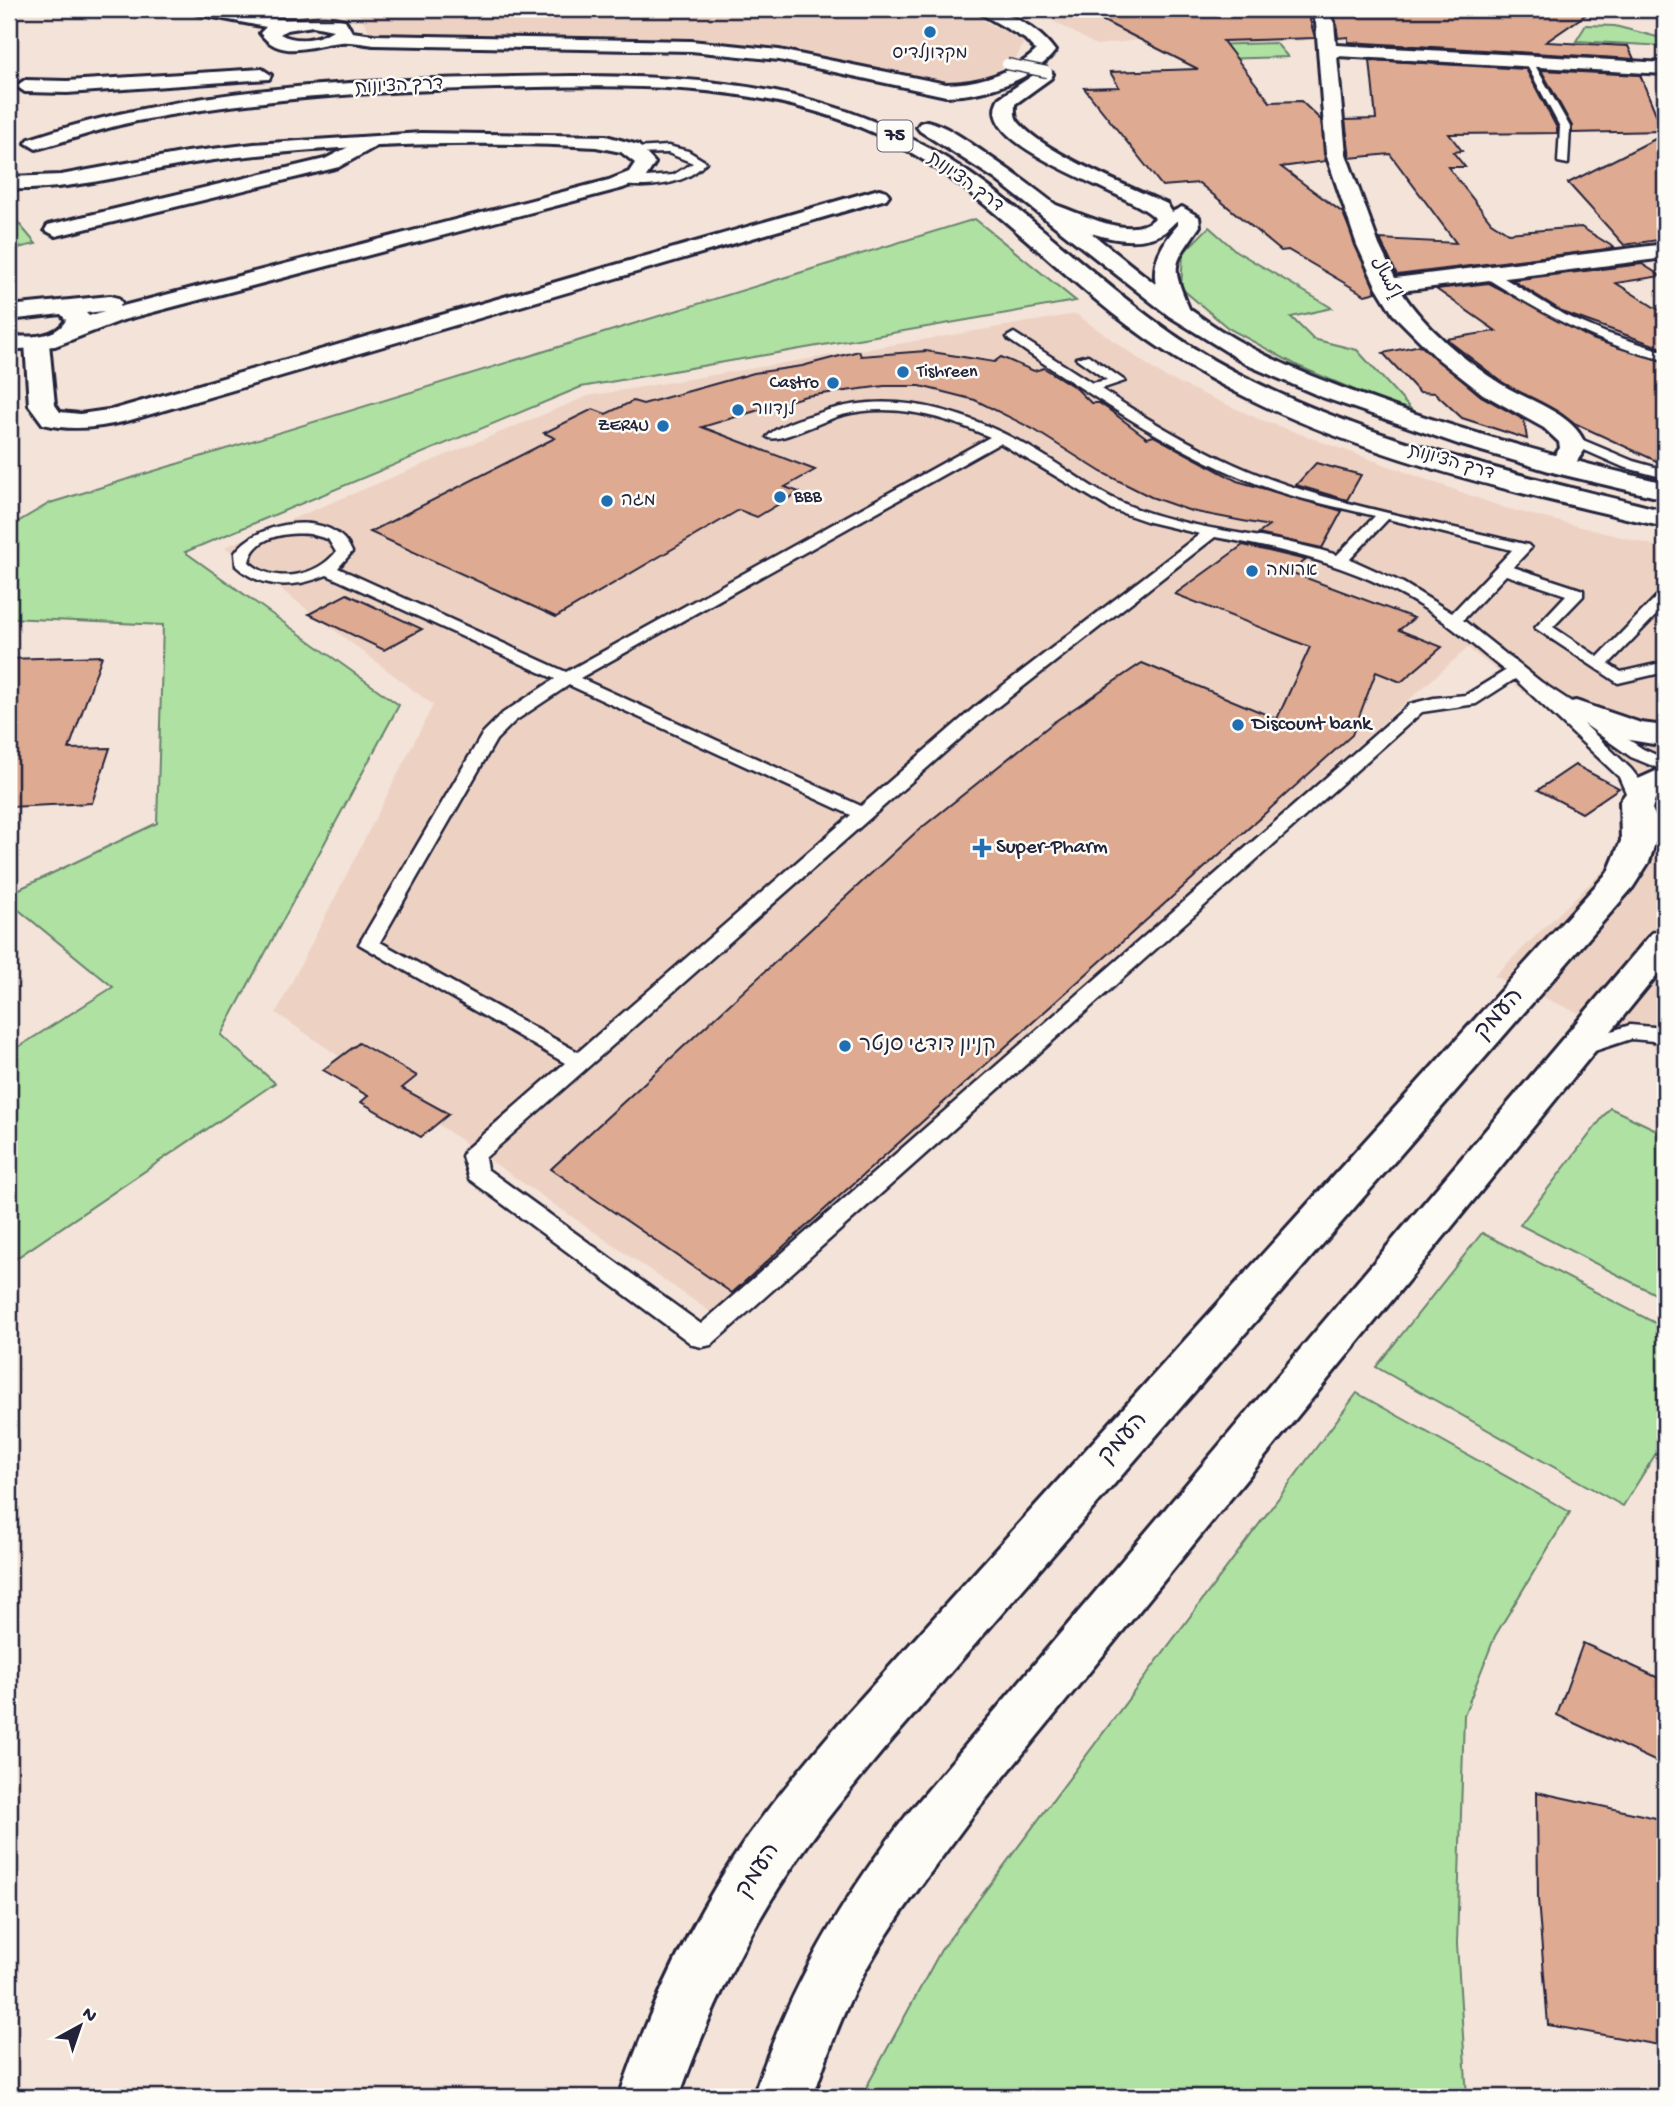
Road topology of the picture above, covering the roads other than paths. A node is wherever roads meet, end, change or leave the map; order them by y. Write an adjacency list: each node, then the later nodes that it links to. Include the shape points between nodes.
1 (197, 9): 5 (main road, via 282,25 269,33 271,37 302,44)
2 (982, 9): 5 (main road, via 1031,35 1045,51 1009,75 968,90 929,87 779,55 691,46 374,40)
3 (997, 9): 8 (main road, via 1044,30)
4 (1319, 9): 7 (main road, إكسال)
5 (338, 24): 6 (main road)
6 (400, 26)
7 (1328, 50): 9 (main road); 27 (main road, إكسال, via 1336,154)
8 (1058, 60): 10 (lane, bridge); 18 (main road, via 1006,102 1004,115 1025,137)
9 (1527, 60): 11 (main road); 16 (lane, via 1565,127)
10 (1007, 64)
11 (1665, 68)
12 (17, 84): 23 (main road, דרך הציונות / 75, via 67,88 236,75 648,69 786,84 902,116 957,143); 44 (main road, דרך הציונות / 75, via 55,108 53,128 29,147 84,125 158,110 434,84 652,82 803,103 867,123 921,150 1146,328 1226,376 1395,447)
13 (568, 141): 14 (main road, via 479,138); 15 (main road, via 598,141); 30 (main road, via 609,147 623,160 620,169 127,299)
14 (368, 143): 17 (main road, via 211,154); 24 (main road, via 332,163)
15 (634, 151): 19 (main road, via 645,163 637,176); 19 (lane, via 671,149 689,153 700,162 695,170 679,176)
16 (1564, 162)
17 (142, 166): 20 (main road, via 55,184); 21 (main road, via 72,189)
18 (1099, 180): 23 (main road, via 1159,209 1167,218 1162,226 1139,234 1121,232); 28 (main road, via 1162,202 1188,217 1189,226 1169,249 1163,264)
19 (621, 182): 30 (main road, via 115,315)
20 (9, 183)
21 (9, 191)
22 (879, 195): 33 (main road, via 118,416 80,422 52,419 42,405)
23 (1049, 209): 28 (main road, דרך הציונות / 75)
24 (56, 230)
25 (1665, 251): 26 (main road)
26 (1487, 273): 27 (main road); 34 (lane, via 1559,318)
27 (1387, 286): 39 (main road, إكسال, via 1401,309 1447,354)
28 (1178, 311): 40 (main road, דרך הציונות / 75, via 1215,337 1324,389 1437,430)
29 (9, 313): 30 (main road, via 38,308)
30 (69, 320): 33 (main road)
31 (1014, 337): 36 (lane)
32 (9, 343): 33 (main road)
33 (37, 343)
34 (1665, 356)
35 (1083, 358): 36 (lane, via 1118,381)
36 (1090, 388): 43 (lane, via 1139,420 1263,481)
37 (1000, 437): 38 (lane, via 953,416 917,407 877,405 825,413); 45 (lane, via 1114,505 1149,519); 54 (lane)
38 (774, 438)
39 (1571, 439): 40 (main road, via 1573,448); 41 (lane, via 1628,464)
40 (1561, 465): 42 (main road, דרך הציונות / 75)
41 (1665, 474)
42 (1665, 491)
43 (1385, 514): 46 (lane); 48 (lane, via 1523,548)
44 (1665, 519)
45 (1212, 532): 46 (lane, via 1290,545); 60 (lane, via 981,711)
46 (1340, 561): 50 (lane, via 1385,580)
47 (328, 569): 47 (lane, via 344,552 341,541 319,530 274,532 247,546 242,555 245,569 271,579); 54 (lane)
48 (1503, 569): 50 (lane); 51 (lane, via 1577,593 1543,628)
49 (1665, 597): 51 (lane)
50 (1453, 621): 53 (lane)
51 (1599, 666): 52 (lane, via 1618,678)
52 (1665, 667)
53 (1515, 672): 55 (lane); 65 (lane, via 1470,700 1416,708 702,1338 477,1173 473,1156)
54 (567, 678): 60 (lane); 65 (lane, via 509,717 489,737 369,944)
55 (1535, 687): 56 (lane); 61 (lane, via 1625,773)
56 (1576, 710): 57 (main road, via 1635,732); 58 (lane)
57 (1665, 736)
58 (1665, 766)
59 (1665, 777): 61 (main road, via 1646,785)
60 (861, 813): 65 (lane)
61 (1646, 820): 66 (main road, העמק, via 1636,856 1621,878 794,1817 743,1893 700,1973)
62 (1665, 941): 64 (main road)
63 (1665, 1035): 64 (lane, via 1630,1032)
64 (1574, 1050): 67 (main road, via 889,1881 845,1951 810,2023)
65 (579, 1062)
66 (649, 2097)
67 (783, 2097)

